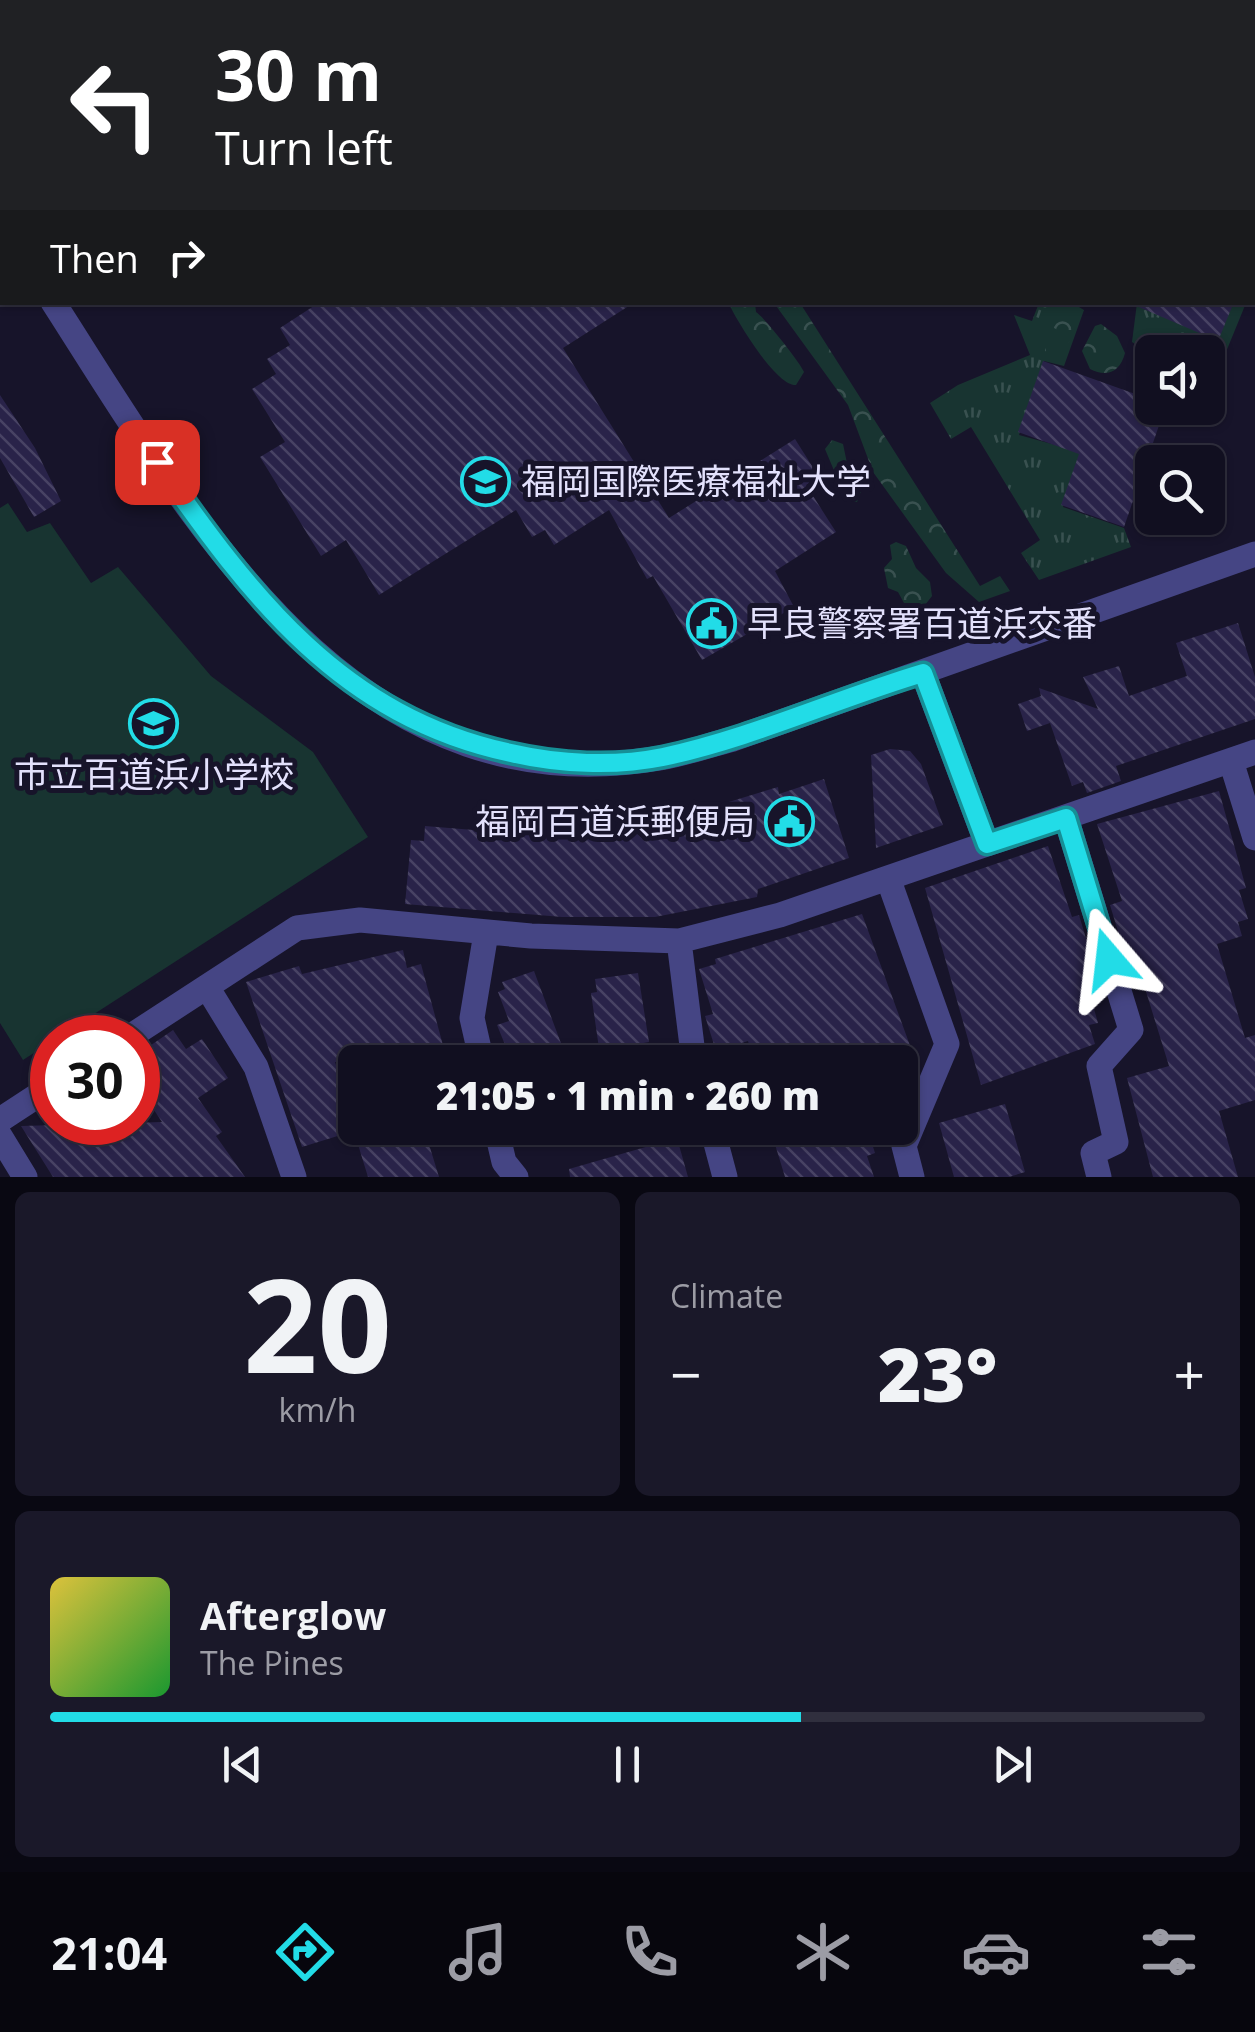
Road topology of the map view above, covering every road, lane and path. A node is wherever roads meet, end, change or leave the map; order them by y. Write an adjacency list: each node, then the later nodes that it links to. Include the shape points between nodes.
1 (55, 305): 3 (street, via 201,526 282,624 326,666 437,733 537,759 659,758)
2 (1255, 554): 3 (street)
3 (923, 673): 7 (street)
4 (1243, 757): 5 (street); 6 (street)
5 (1066, 818): 7 (street); 25 (street, via 1131,1030 1099,1066 1116,1142 1093,1153)
6 (1255, 838)
7 (987, 844): 8 (street)
8 (888, 878): 10 (street); 24 (street, via 947,1044 904,1146)
9 (486, 933): 10 (street); 11 (street, via 360,920 297,928); 13 (street, via 472,1018)
10 (679, 941): 14 (street)
11 (207, 987): 12 (street); 21 (street, via 256,1067)
12 (160, 1017)
13 (478, 1045)
14 (692, 1045)
15 (30, 1100): 16 (street)
16 (0, 1120)
17 (0, 1136): 20 (street)
18 (500, 1145): 22 (street)
19 (717, 1145): 23 (street)
20 (26, 1177)
21 (294, 1177)
22 (516, 1177)
23 (725, 1177)
24 (912, 1177)
25 (1098, 1177)

